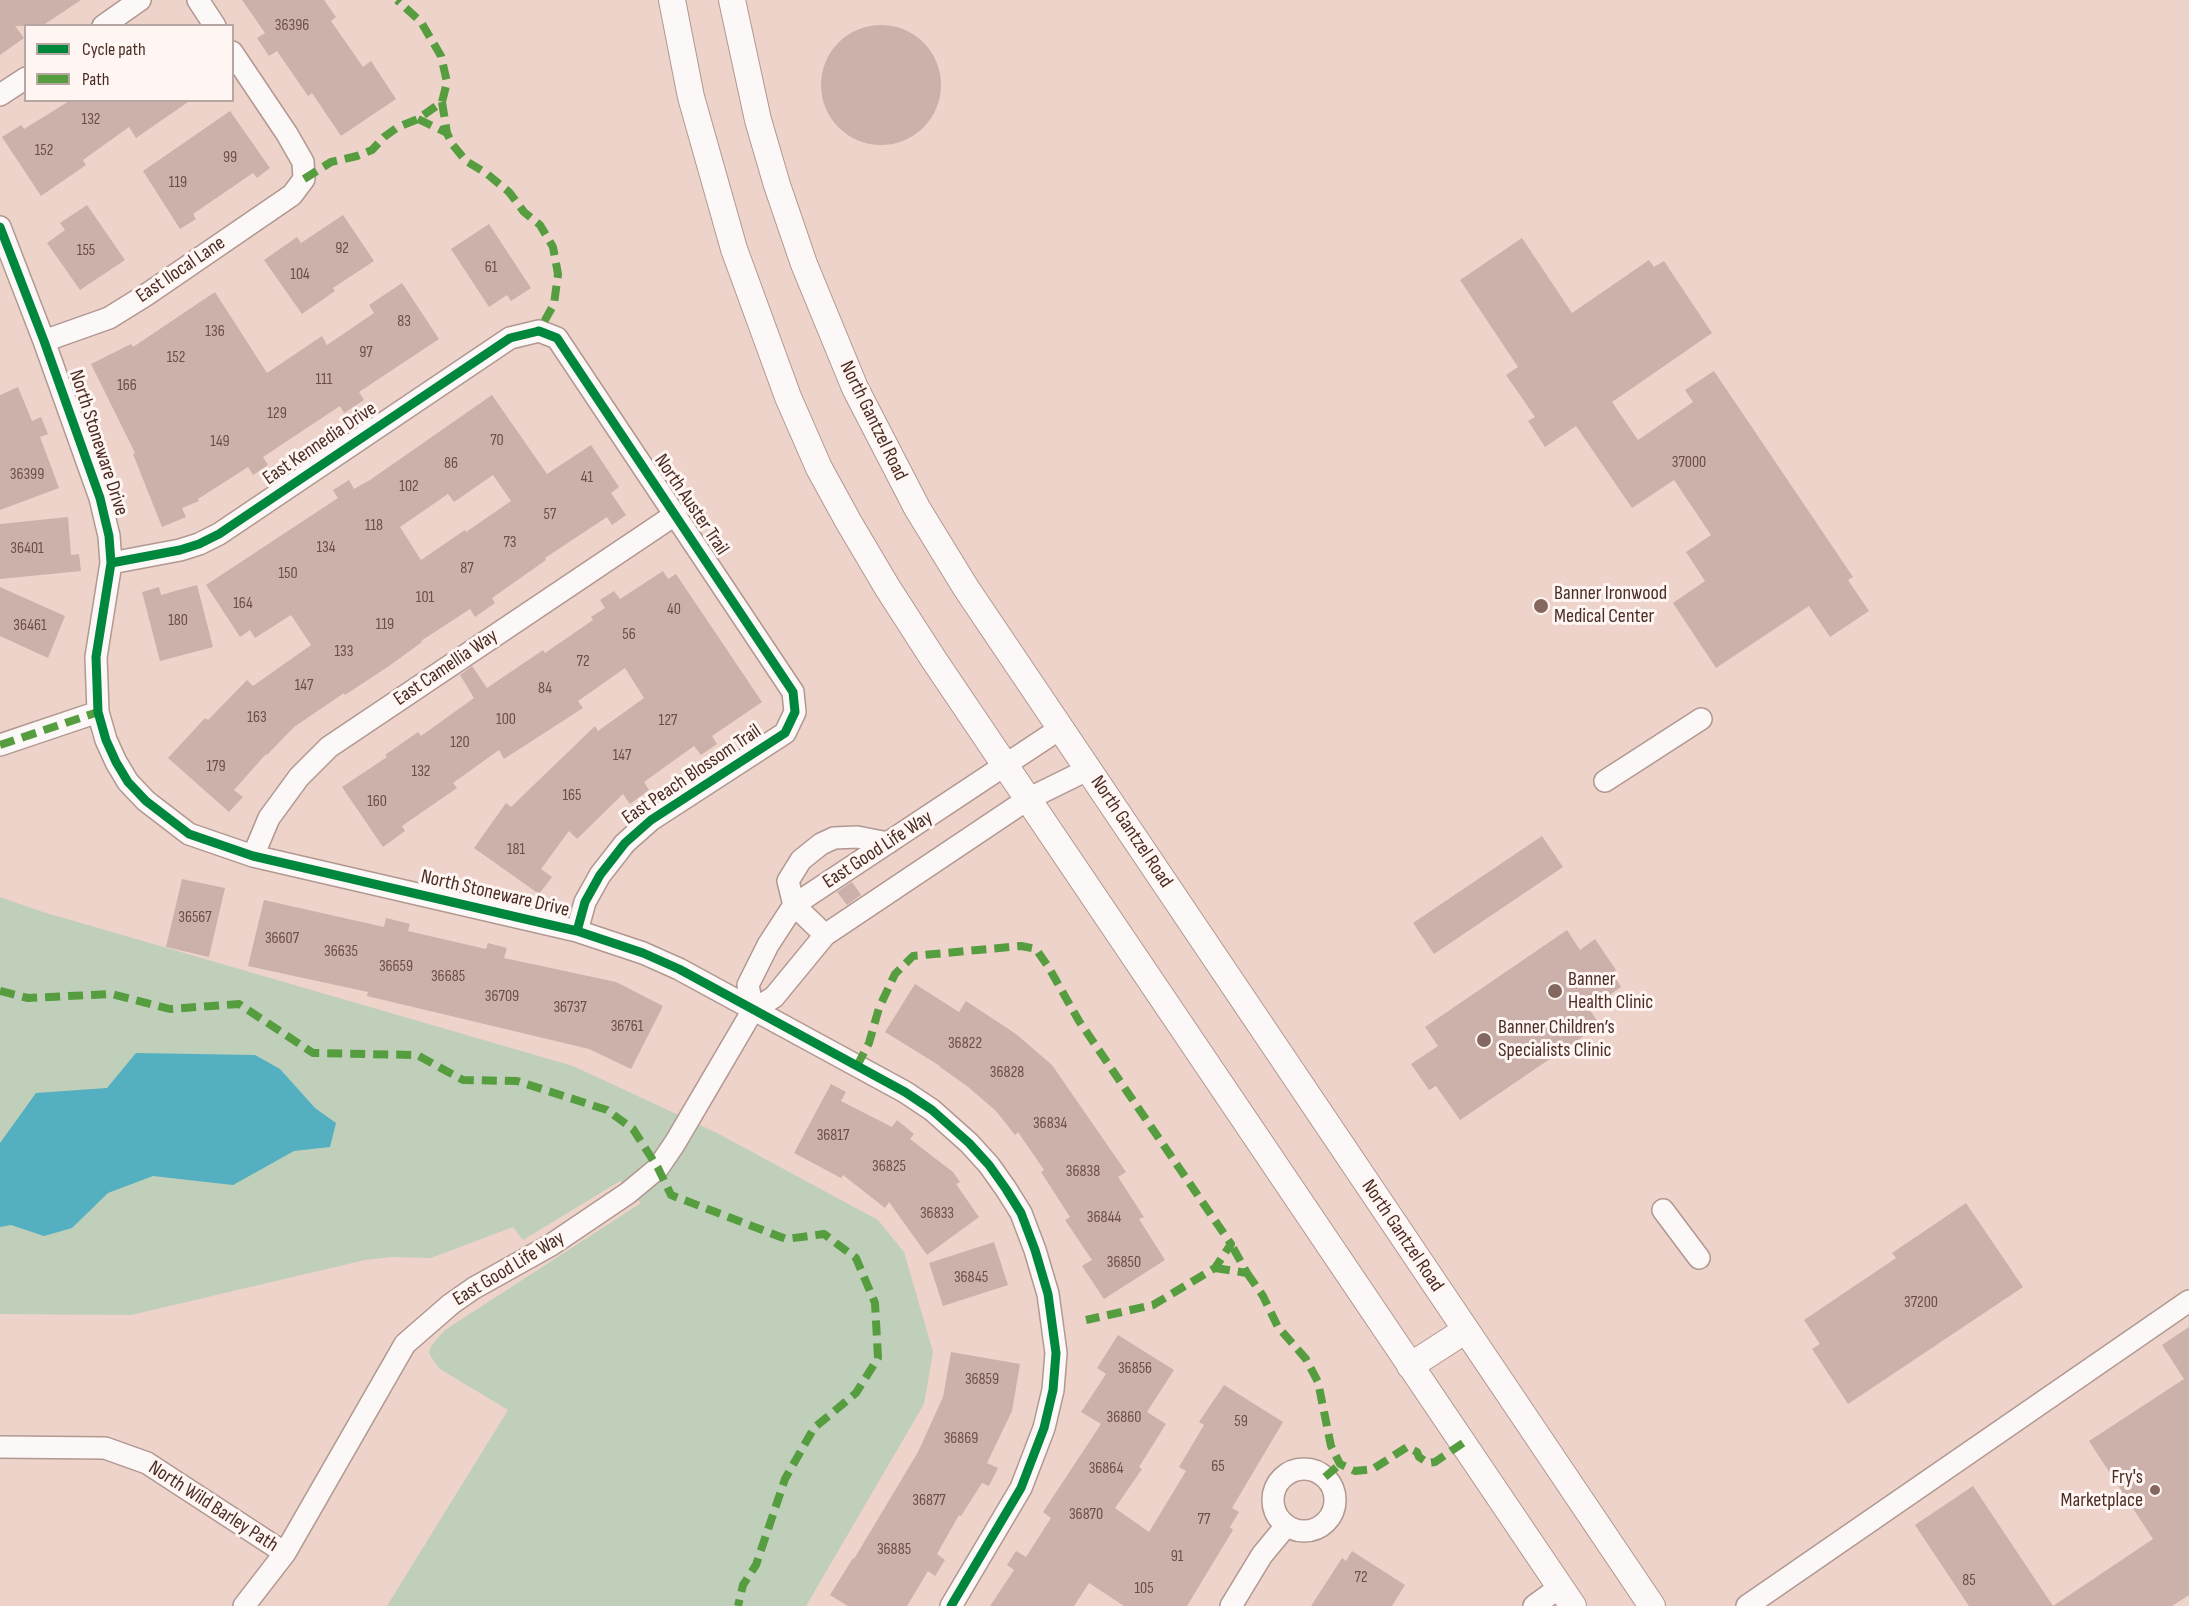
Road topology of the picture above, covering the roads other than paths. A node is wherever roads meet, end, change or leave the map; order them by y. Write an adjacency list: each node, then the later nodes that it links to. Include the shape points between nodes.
1 (140, 0): 5 (street)
2 (198, 0): 6 (street)
3 (672, 0): 20 (main road, via 710,168 734,249 788,397 819,468 859,540)
4 (732, 0): 18 (main road, North Gantzel Road, via 758,120 777,185 804,264 855,388 917,508)
5 (106, 24)
6 (214, 24)
7 (234, 55): 12 (street, East Ilocal Lane, via 303,162 304,179 292,195 146,295 109,318)
8 (24, 79): 9 (street)
9 (0, 95)
10 (0, 227): 12 (street, North Stoneware Drive)
11 (539, 331): 13 (street, North Auster Trail, via 557,338); 14 (street, East Kennedia Drive, via 510,338 219,534 180,550)
12 (44, 341): 14 (street, North Stoneware Drive, via 100,498)
13 (676, 514): 16 (street, North Auster Trail, via 793,692); 25 (street, East Camellia Way, via 329,747 299,777 269,818)
14 (111, 564): 15 (street, North Stoneware Drive, via 96,657)
15 (98, 712): 19 (street); 25 (street, North Stoneware Drive, via 116,762 146,801 189,834)
16 (795, 712): 27 (street, East Peach Blossom Trail, via 785,733 651,820 625,843 585,902)
17 (1701, 719): 22 (street)
18 (1061, 728): 20 (street, East Good Life Way); 21 (main road, North Gantzel Road)
19 (0, 745)
20 (1006, 766): 23 (main road); 24 (street, East Good Life Way)
21 (1089, 769): 23 (street, East Good Life Way); 33 (main road, North Gantzel Road)
22 (1605, 781)
23 (1028, 799): 28 (street, East Good Life Way); 34 (main road)
24 (888, 843): 26 (street, East Good Life Way); 26 (street, via 857,837 834,838 820,844 801,860 788,881)
25 (253, 856): 27 (street, North Stoneware Drive)
26 (794, 905): 28 (street); 29 (street, East Good Life Way, via 748,985)
27 (578, 931): 29 (street, North Stoneware Drive, via 679,969)
28 (825, 935): 29 (street, East Good Life Way, via 774,998)
29 (753, 1010): 37 (street, East Good Life Way, via 658,1168 551,1245 474,1288 405,1344); 40 (street, North Stoneware Drive, via 932,1110 989,1165 1021,1213 1035,1250 1053,1318 1053,1390 1044,1428 1021,1488)
30 (1663, 1210): 31 (street)
31 (1699, 1258)
32 (2189, 1301): 44 (street)
33 (1466, 1330): 34 (main road); 43 (main road, North Gantzel Road)
34 (1410, 1366): 38 (main road)
35 (0, 1447): 37 (street, North Wild Barley Path, via 105,1448 147,1463)
36 (1286, 1526): 41 (street, via 1262,1555)
37 (285, 1553): 39 (street, East Good Life Way)
38 (1567, 1596): 42 (street)
39 (244, 1606)
40 (951, 1606)
41 (1231, 1606)
42 (1534, 1606)
43 (1652, 1606)
44 (1747, 1606)

